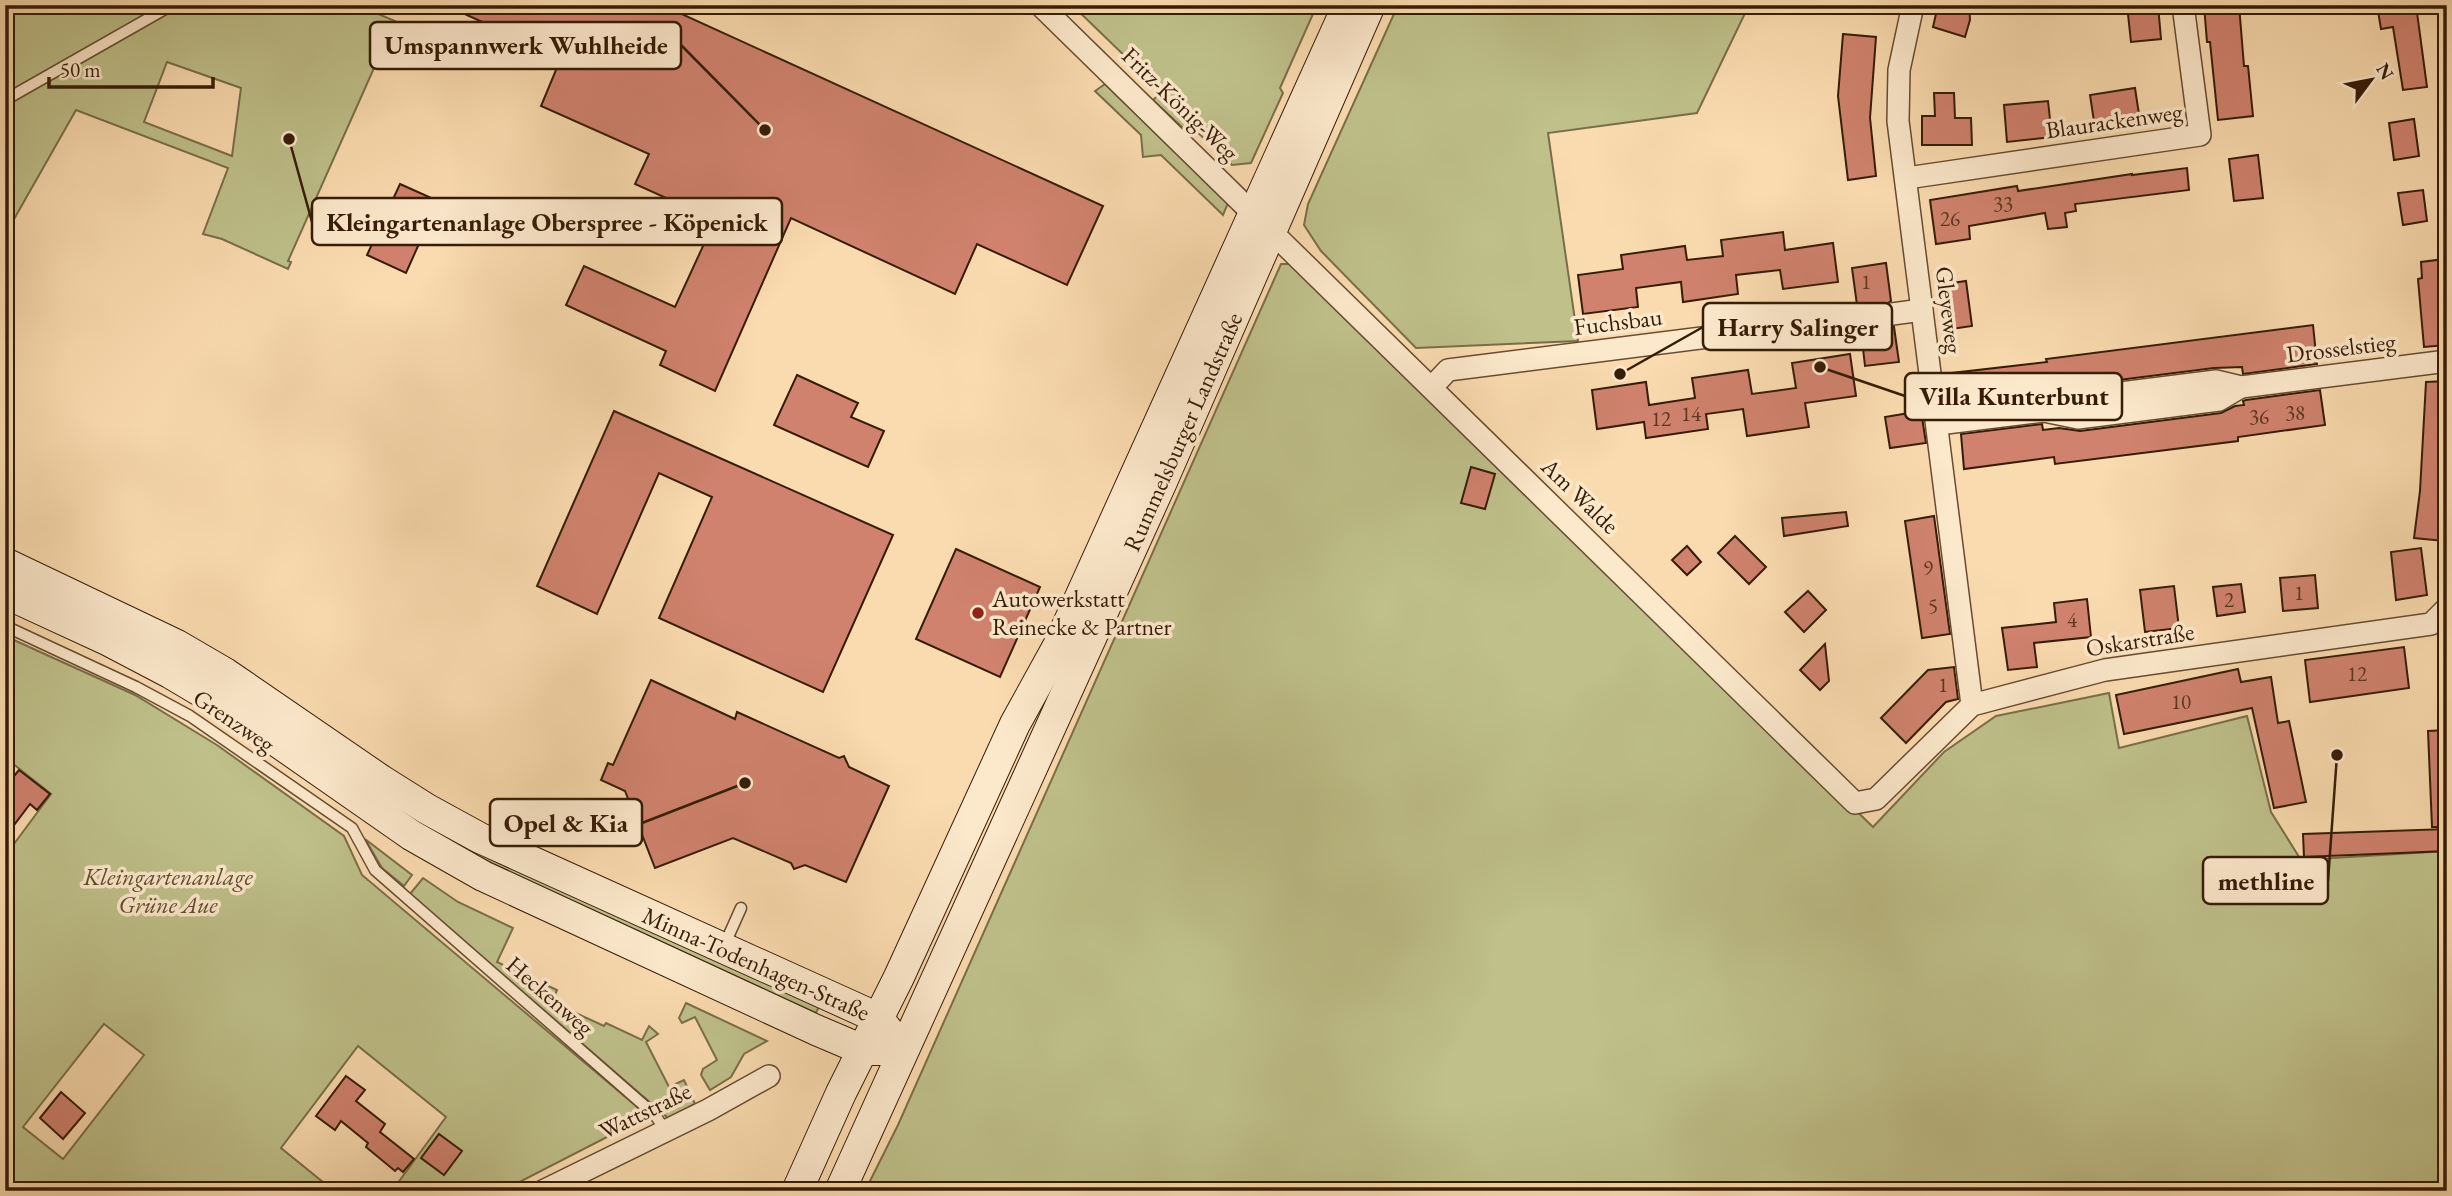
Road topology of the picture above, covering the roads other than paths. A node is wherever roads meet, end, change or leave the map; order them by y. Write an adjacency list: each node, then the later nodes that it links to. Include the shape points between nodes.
1 (172, 5): 7 (lane)
2 (1040, 5): 9 (street, Fritz-König-Weg)
3 (1348, 5): 9 (main road, Rummelsburger Landstraße)
4 (1370, 5): 9 (main road, Rummelsburger Landstraße)
5 (1913, 5): 8 (street, Gleyeweg, via 1899,70 1898,121)
6 (2183, 5): 8 (street, Blaurackenweg, via 2200,135)
7 (5, 100)
8 (1907, 178): 10 (street, Gleyeweg)
9 (1262, 221): 14 (street, Am Walde); 25 (main road, Rummelsburger Landstraße, via 1058,646 1015,724); 26 (main road, Rummelsburger Landstraße, via 1161,484)
10 (1922, 310): 11 (street); 15 (street, Gleyeweg)
11 (1892, 314)
12 (1859, 318): 14 (street, Fuchsbau, via 1448,370)
13 (2447, 362): 15 (street, Drosselstieg, via 2241,387 2216,381 2073,399 2045,411)
14 (1432, 387): 21 (street, Am Walde, via 1855,803)
15 (1938, 424): 20 (street, Gleyeweg)
16 (5, 562): 24 (main road, Minna-Todenhagen-Straße, via 189,652 404,794 480,838)
17 (5, 593): 27 (main road, Minna-Todenhagen-Straße, via 170,673 229,708 411,835 483,876)
18 (2447, 608): 20 (street, Oskarstraße, via 2431,624 2105,670)
19 (5, 626): 22 (lane, Grenzweg, via 190,716 352,828 375,870)
20 (1972, 705): 21 (street, Oskarstraße)
21 (1876, 799)
22 (403, 897): 29 (lane, Heckenweg, via 656,1115)
23 (741, 908): 24 (lane)
24 (723, 949): 25 (main road, Minna-Todenhagen-Straße)
25 (878, 1018): 26 (main road, Minna-Todenhagen-Straße); 27 (main road, Rummelsburger Landstraße)
26 (904, 1049): 27 (main road, Minna-Todenhagen-Straße); 32 (main road, Rummelsburger Landstraße)
27 (863, 1050): 31 (main road, Rummelsburger Landstraße)
28 (769, 1076): 29 (street, Wattstraße)
29 (665, 1130): 30 (street, Wattstraße)
30 (543, 1191)
31 (797, 1191)
32 (840, 1191)

